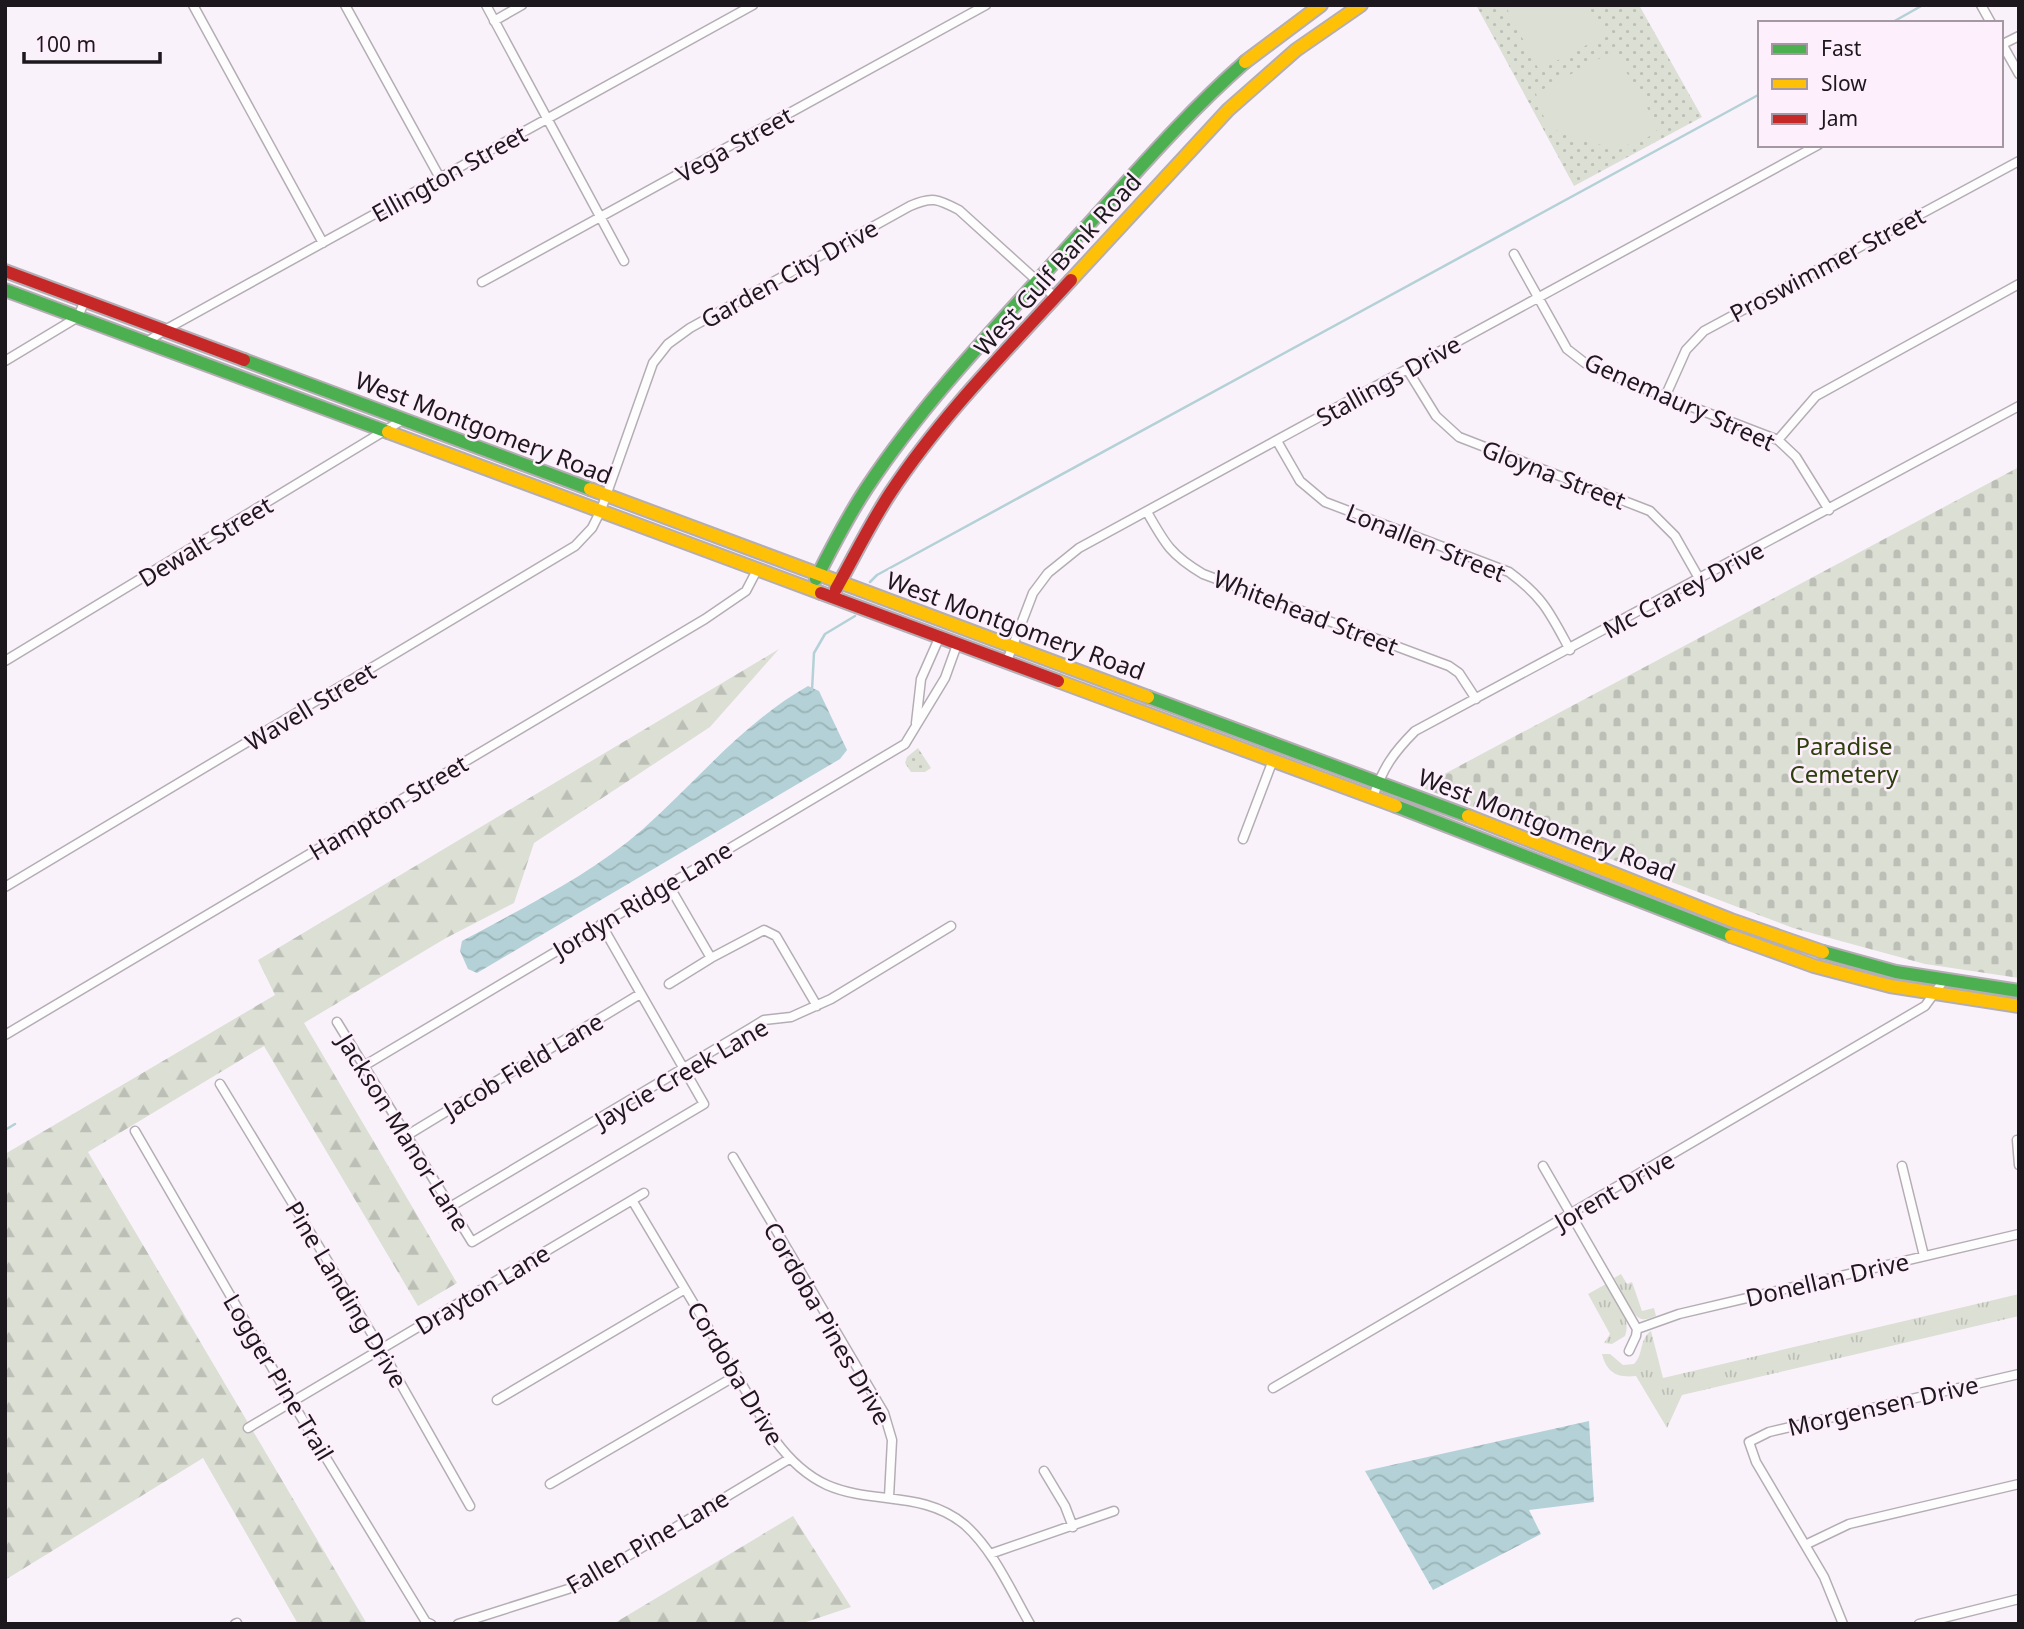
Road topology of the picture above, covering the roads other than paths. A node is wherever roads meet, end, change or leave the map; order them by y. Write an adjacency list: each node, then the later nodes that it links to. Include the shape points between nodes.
1 (193, 5): 25 (street)
2 (345, 5): 22 (street)
3 (486, 5): 10 (street)
4 (522, 5): 10 (street)
5 (753, 5): 18 (street, Ellington Street)
6 (986, 5): 24 (street, Vega Street)
7 (1321, 5): 15 (main road, West Gulf Bank Road)
8 (1361, 5): 16 (main road, West Gulf Bank Road)
9 (1981, 5): 11 (street)
10 (494, 20): 18 (street)
11 (1990, 21)
12 (2019, 36): 13 (street)
13 (2003, 44)
14 (2003, 46): 17 (street)
15 (1257, 54): 16 (main road); 21 (main road, West Gulf Bank Road, via 1202,103)
16 (1271, 70): 23 (main road, West Gulf Bank Road)
17 (2019, 74)
18 (548, 117): 22 (street, Ellington Street); 24 (street)
19 (1814, 147): 34 (street, Stallings Drive)
20 (2019, 161): 41 (street, Proswimmer Street, via 1704,331 1686,350)
21 (1142, 168): 23 (main road); 30 (main road, West Gulf Bank Road)
22 (440, 178): 25 (street, Ellington Street)
23 (1160, 184): 33 (main road, West Gulf Bank Road)
24 (601, 218): 27 (street); 29 (street, Vega Street)
25 (323, 243): 37 (street, Ellington Street)
26 (1514, 254): 34 (street, Genemaury Street)
27 (624, 261)
28 (5, 271): 35 (main road, West Montgomery Road)
29 (482, 282)
30 (1038, 282): 33 (street, Garden City Drive); 44 (main road, West Gulf Bank Road); 49 (street, Garden City Drive, via 959,210 928,198 910,205 668,344 653,363)
31 (2019, 284): 48 (street, via 1816,396)
32 (5, 290): 36 (main road, West Montgomery Road)
33 (1055, 298): 46 (main road, West Gulf Bank Road)
34 (1537, 298): 40 (street, Stallings Drive); 41 (street, Genemaury Street, via 1567,349 1585,363)
35 (85, 300): 36 (street); 37 (main road, West Montgomery Road)
36 (78, 317): 38 (main road, West Montgomery Road); 39 (street)
37 (163, 331): 38 (street, Ellington Street); 43 (main road, West Montgomery Road)
38 (147, 342): 45 (main road, West Montgomery Road)
39 (5, 361)
40 (1407, 369): 47 (street, Stallings Drive); 55 (street, Gloyna Street, via 1436,416 1459,438 1650,511 1675,536)
41 (1665, 397): 48 (street, Genemaury Street)
42 (2019, 406): 51 (street, Mc Crarey Drive)
43 (404, 419): 45 (street, Dewalt Street); 49 (main road, West Montgomery Road)
44 (913, 423): 46 (main road); 54 (main road, West Gulf Bank Road, via 844,523)
45 (387, 431): 50 (main road, West Montgomery Road); 63 (street, Dewalt Street)
46 (931, 438): 56 (main road, West Gulf Bank Road, via 891,492)
47 (1277, 440): 52 (street, Stallings Drive); 62 (street, Lonallen Street, via 1300,481 1325,502 1509,572 1544,603)
48 (1777, 440): 51 (street, Genemaury Street, via 1796,457)
49 (606, 495): 50 (street, Garden City Drive); 54 (main road, West Montgomery Road)
50 (601, 510): 53 (main road, West Montgomery Road); 72 (street, Wavell Street, via 575,546)
51 (1829, 510): 55 (street, Mc Crarey Drive)
52 (1147, 512): 61 (street, Stallings Drive, via 1079,548 1048,573 1033,593); 65 (street, Whitehead Street, via 1167,547 1182,562 1449,666)
53 (758, 568): 57 (main road, West Montgomery Road); 84 (street, Hampton Street, via 746,592 705,619)
54 (818, 574): 56 (main road, West Montgomery Road); 57 (main road, West Gulf Bank Road)
55 (1700, 580): 62 (street, Mc Crarey Drive)
56 (839, 582): 58 (main road, West Gulf Bank Road); 61 (main road, West Montgomery Road)
57 (812, 588): 58 (main road, West Montgomery Road)
58 (832, 595): 59 (main road, West Montgomery Road)
59 (940, 636): 60 (main road, West Montgomery Road); 66 (street, via 921,680)
60 (958, 642): 64 (main road, West Montgomery Road); 66 (street, Jordyn Ridge Lane, via 945,678)
61 (1012, 646): 64 (street, Stallings Drive); 68 (main road, West Montgomery Road)
62 (1570, 650): 65 (street, Mc Crarey Drive)
63 (5, 661)
64 (1007, 661): 67 (main road, West Montgomery Road)
65 (1476, 699): 68 (street, Mc Crarey Drive, via 1415,731 1397,749)
66 (916, 727): 71 (street, Jordyn Ridge Lane, via 905,744)
67 (1273, 760): 69 (main road, West Montgomery Road); 70 (street)
68 (1378, 782): 69 (street, Mc Crarey Drive); 76 (main road, West Montgomery Road, via 1769,934 1856,962)
69 (1373, 797): 80 (main road, West Montgomery Road, via 1765,949 1852,977)
70 (1243, 839)
71 (668, 884): 73 (street, Jordyn Ridge Lane); 75 (street)
72 (5, 887)
73 (601, 924): 79 (street); 85 (street, Jordyn Ridge Lane)
74 (951, 926): 81 (street, Jaycie Creek Lane)
75 (711, 958): 77 (street); 81 (street, via 769,930)
76 (1944, 980): 78 (main road, West Montgomery Road); 80 (street, Jorent Drive)
77 (669, 984)
78 (2019, 990)
79 (640, 994): 86 (street); 89 (street, Jacob Field Lane)
80 (1934, 994): 82 (main road, West Montgomery Road); 98 (street, Jorent Drive, via 1925,1006)
81 (817, 1006): 86 (street, Jaycie Creek Lane, via 791,1017 764,1020)
82 (2019, 1006)
83 (337, 1022): 85 (street, Jackson Manor Lane)
84 (5, 1035)
85 (362, 1067): 89 (street, Jackson Manor Lane)
86 (683, 1069): 97 (street, Jaycie Creek Lane); 97 (street, Jackson Manor Lane, via 704,1104 472,1242)
87 (220, 1084): 103 (street, Pine Landing Drive)
88 (135, 1131): 109 (street, Logger Pine Trail)
89 (405, 1136): 97 (street, Jackson Manor Lane)
90 (2017, 1140): 92 (street)
91 (733, 1157): 115 (street, Cordoba Pines Drive, via 884,1413 892,1440)
92 (2019, 1165)
93 (1543, 1166): 98 (street)
94 (1902, 1166): 100 (street)
95 (644, 1193): 96 (street, Drayton Lane)
96 (632, 1200): 101 (street, Cordoba Drive); 103 (street, Drayton Lane)
97 (450, 1207)
98 (1571, 1215): 102 (street); 107 (street, Jorent Drive)
99 (2019, 1234): 100 (street, Donellan Drive)
100 (1924, 1256): 102 (street, Donellan Drive, via 1679,1314)
101 (685, 1289): 106 (street, Cordoba Drive); 108 (street)
102 (1637, 1329): 104 (street)
103 (381, 1349): 109 (street, Drayton Lane); 116 (street, Pine Landing Drive)
104 (1629, 1351)
105 (2019, 1374): 119 (street, Morgensen Drive, via 1769,1432 1749,1442)
106 (737, 1375): 111 (street, Cordoba Drive); 113 (street)
107 (1273, 1388)
108 (497, 1400)
109 (292, 1402): 110 (street, Drayton Lane); 122 (street, Logger Pine Trail)
110 (248, 1428)
111 (789, 1459): 115 (street, Cordoba Drive, via 828,1486); 123 (street, Fallen Pine Lane, via 596,1575)
112 (1044, 1471): 118 (street)
113 (550, 1484)
114 (2019, 1485): 119 (street, via 1849,1524)
115 (889, 1497): 120 (street, Cordoba Drive, via 928,1504 946,1513 964,1524)
116 (470, 1506)
117 (1114, 1511): 118 (street)
118 (1073, 1527): 120 (street)
119 (1805, 1545): 125 (street)
120 (990, 1555): 124 (street, Cordoba Drive)
121 (2019, 1599): 126 (street)
122 (428, 1623)
123 (458, 1624)
124 (1030, 1624)
125 (1843, 1624)
126 (1919, 1624)

